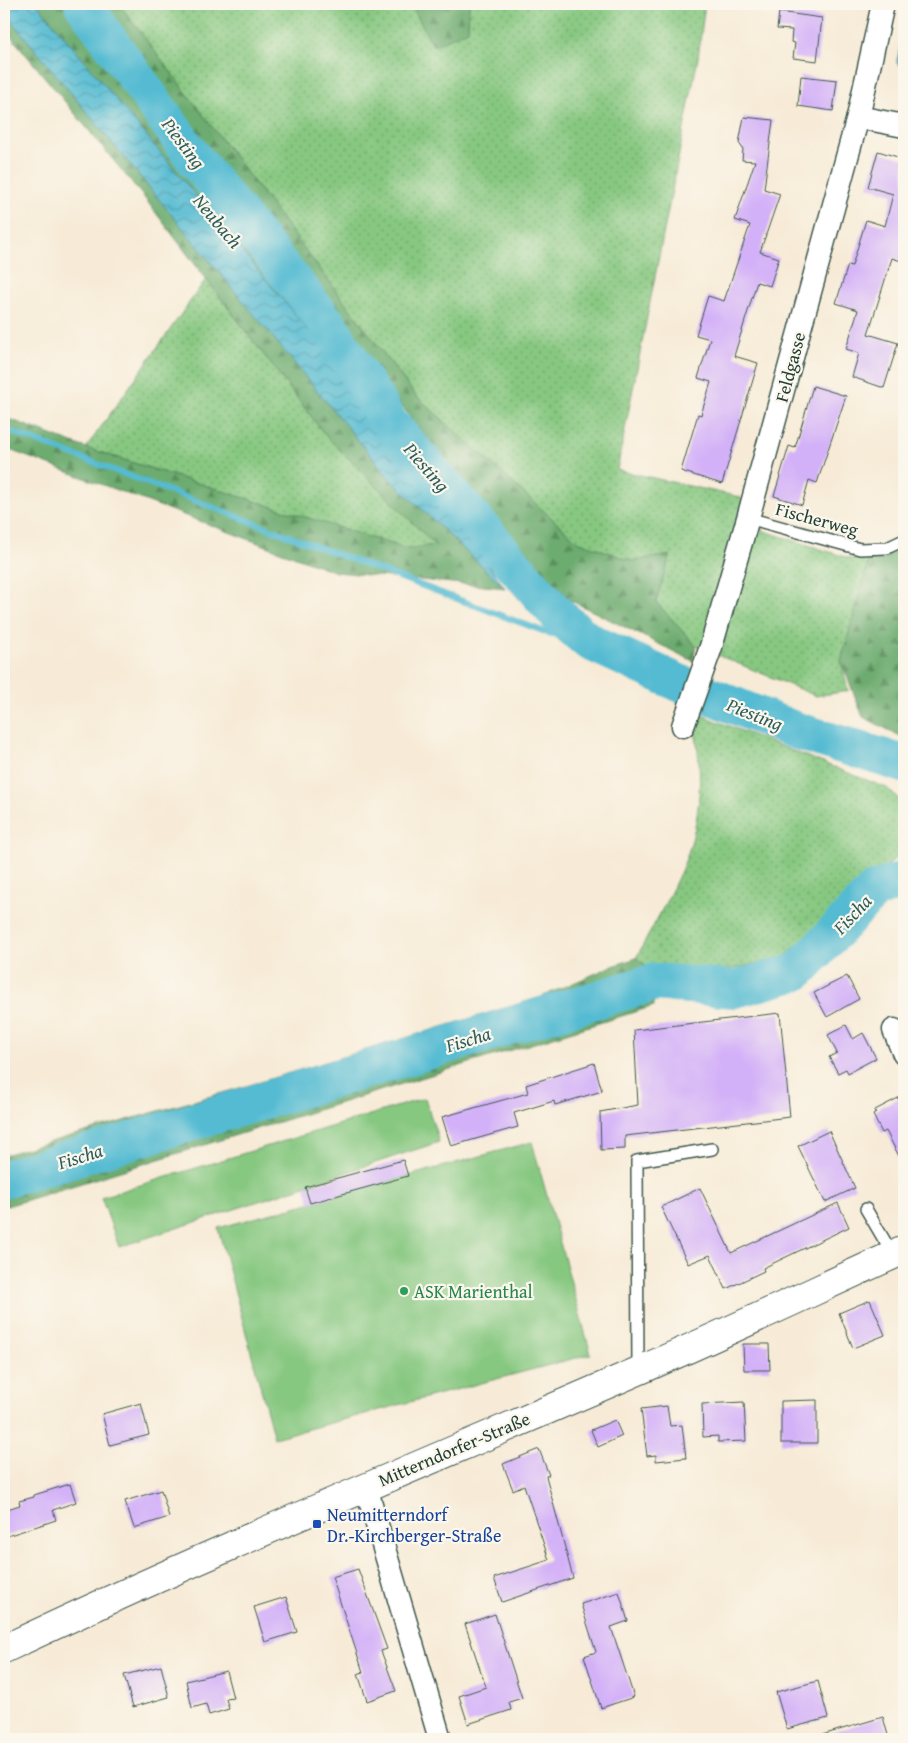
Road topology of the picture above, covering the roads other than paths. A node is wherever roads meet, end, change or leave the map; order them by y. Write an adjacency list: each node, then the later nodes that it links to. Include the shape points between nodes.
1 (883, 4): 2 (street, Feldgasse)
2 (858, 117): 3 (street); 4 (street, Feldgasse)
3 (904, 126)
4 (748, 518): 5 (lane, Fischerweg, via 860,549 887,548); 6 (street, Feldgasse, via 706,663)
5 (904, 540)
6 (686, 716)
7 (894, 1030): 8 (street)
8 (904, 1054)
9 (712, 1149): 12 (lane, via 637,1161)
10 (866, 1209): 11 (lane)
11 (899, 1252): 12 (street, Mitterndorfer-Straße)
12 (638, 1371): 13 (street, Mitterndorfer-Straße)
13 (366, 1487): 14 (street, Mitterndorfer-Straße); 15 (street)
14 (4, 1649)
15 (440, 1739)

